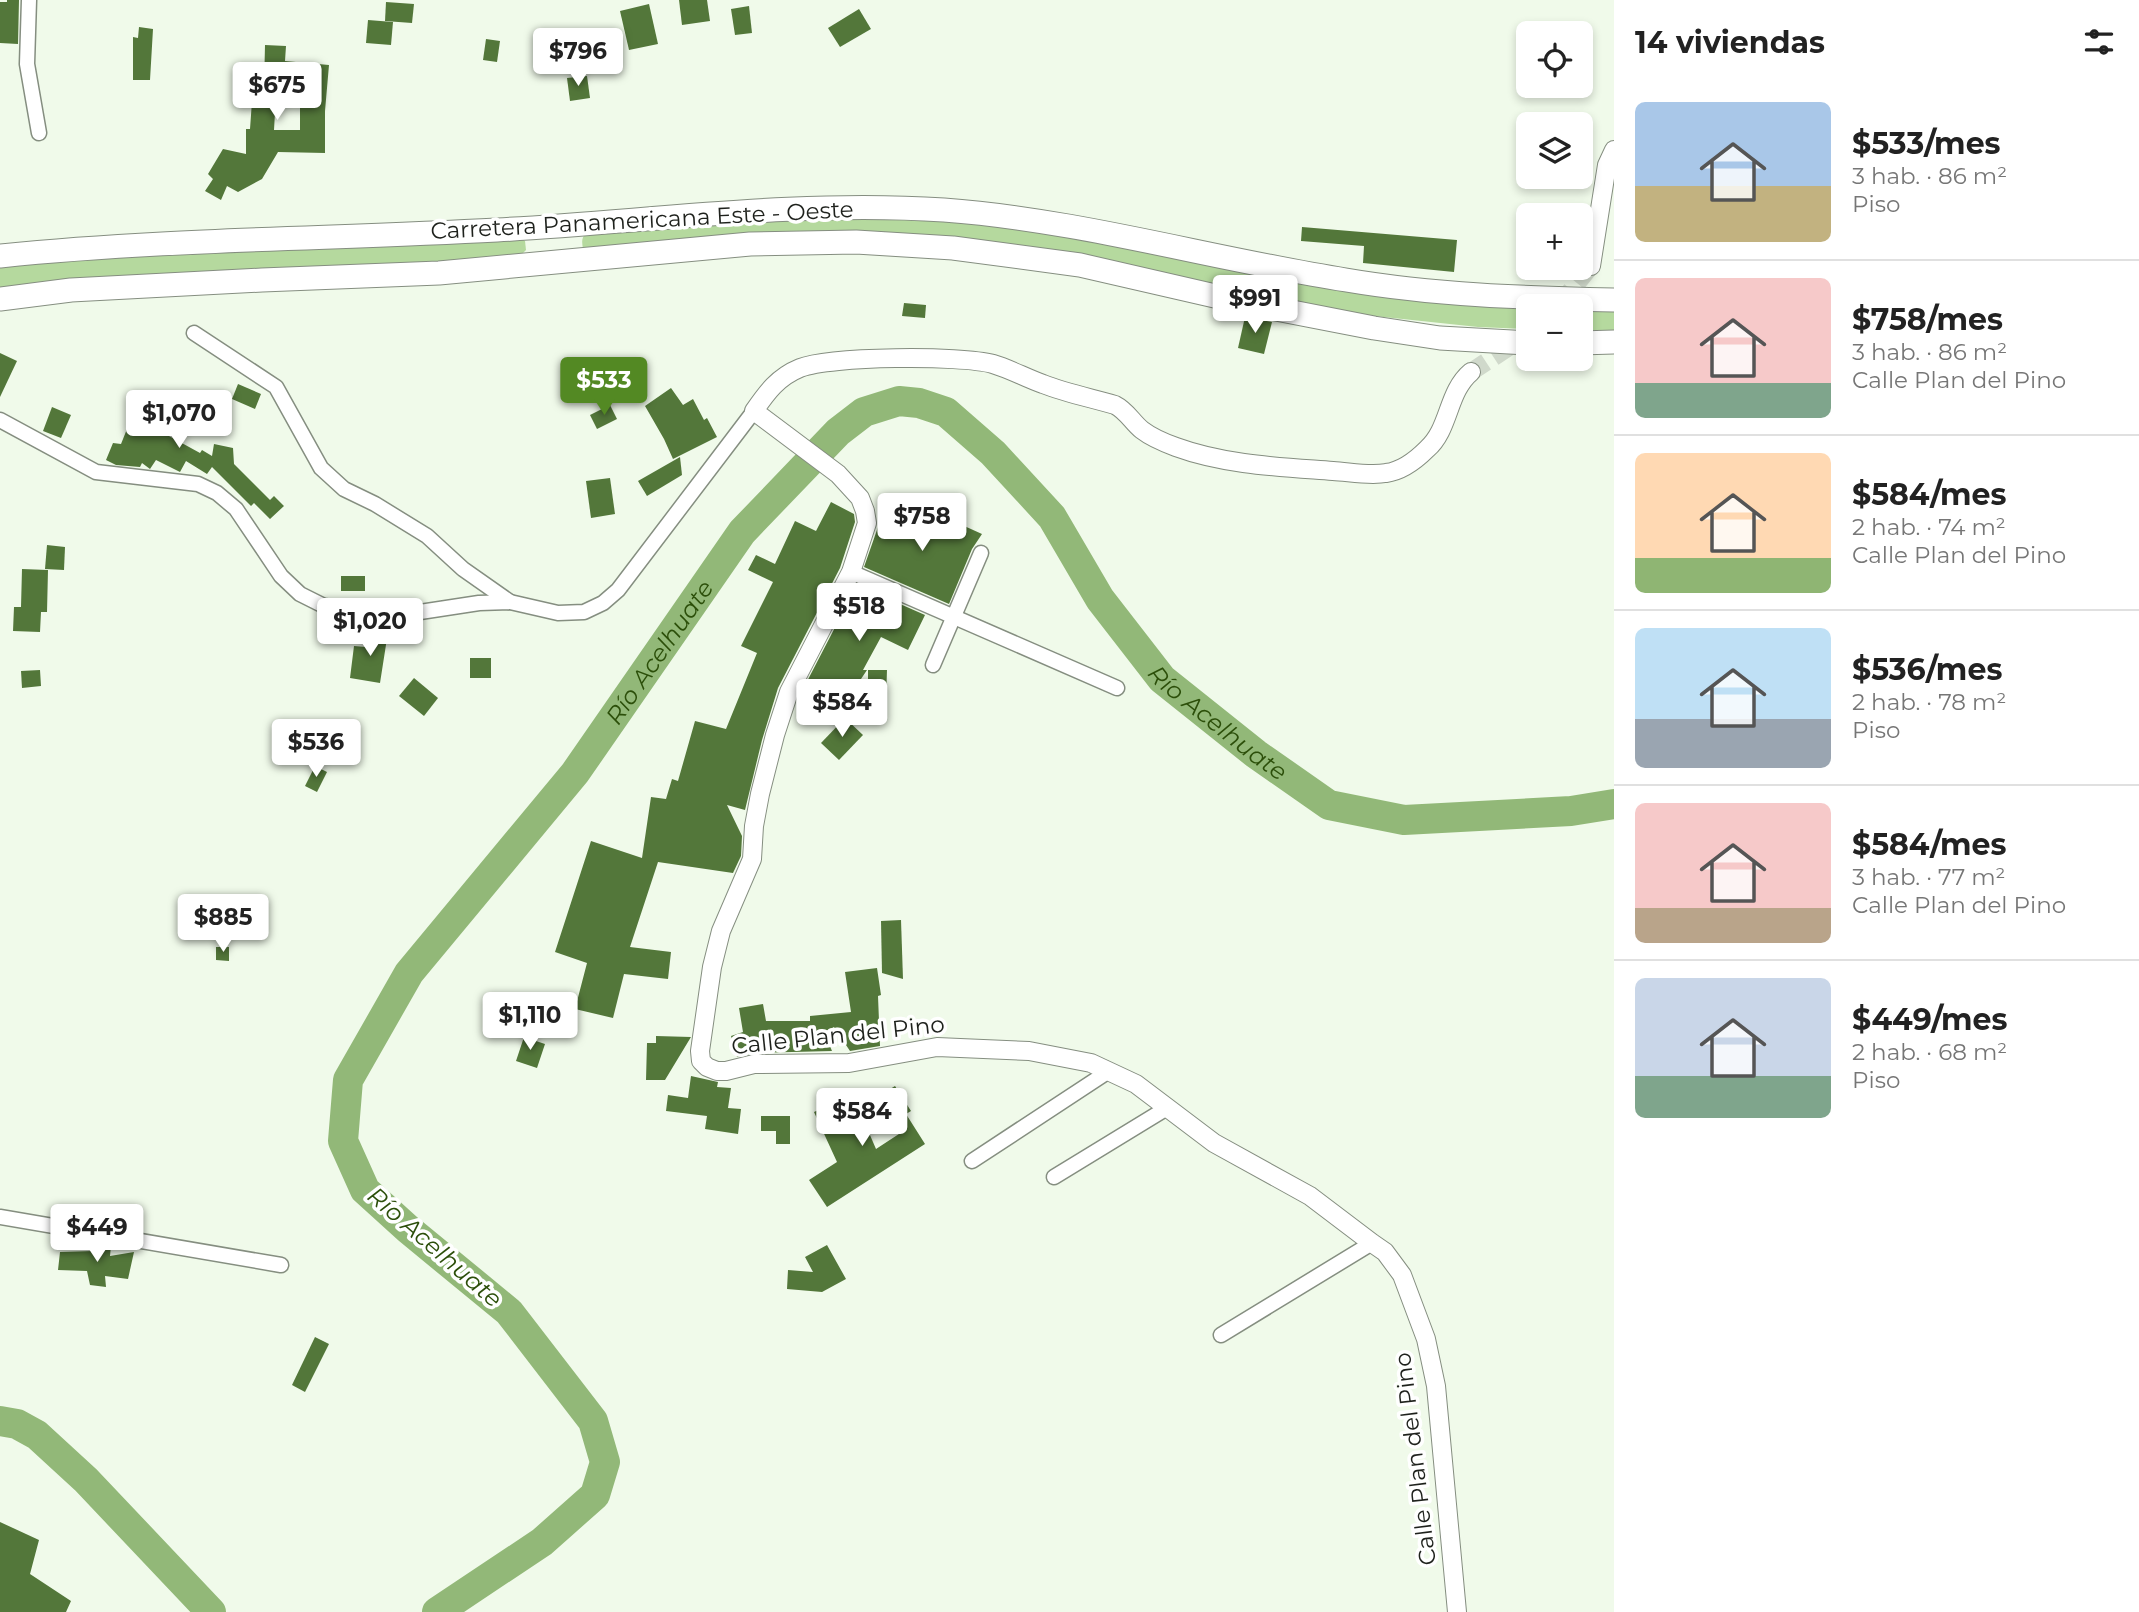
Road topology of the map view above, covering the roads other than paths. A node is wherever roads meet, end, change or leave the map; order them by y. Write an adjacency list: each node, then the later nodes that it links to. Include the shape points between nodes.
1 (30, 0): 2 (street, via 27,64)
2 (38, 132)
3 (1614, 150): 6 (street, via 1607,165)
4 (580, 223): 5 (highway, Carretera Panamericana Este - Oeste); 8 (highway, via 567,230 565,245 568,255); 11 (highway, Carretera Panamericana Este - Oeste, via 807,208 948,211 1099,231 1348,281 1466,294)
5 (514, 229): 7 (highway, Carretera Panamericana Este - Oeste, via 135,244); 9 (highway, via 528,234 533,245 529,259)
6 (1593, 253)
7 (0, 256)
8 (584, 260): 9 (highway, Carretera Panamericana Este - Oeste); 13 (highway, Carretera Panamericana Este - Oeste, via 799,241 953,248 1080,265 1374,328)
9 (517, 266): 10 (highway, Carretera Panamericana Este - Oeste, via 71,290)
10 (0, 299)
11 (1614, 300)
12 (194, 332): 21 (street, via 276,387 321,468 344,489 426,536)
13 (1516, 342)
14 (1593, 342): 15 (highway)
15 (1614, 342)
16 (1471, 372): 17 (street, via 1455,390 1430,447 1405,467 1386,473 1294,468 1206,456 1143,431 1115,405 992,364 949,359 842,360 802,367 767,391)
17 (754, 411): 20 (street, Calle Plan del Pino, via 838,474 860,498 867,523); 21 (street, via 618,590 603,603 584,612 558,613)
18 (0, 420): 21 (street, via 96,472 198,484 217,493 236,509 281,576 300,594 324,606 407,614)
19 (981, 553): 22 (street)
20 (851, 572): 22 (street); 25 (street, Calle Plan del Pino, via 782,711 754,826 752,859 721,931 712,967 701,1060 707,1067 726,1071 754,1065 849,1063 937,1047 1029,1051)
21 (510, 602)
22 (953, 617): 23 (street); 24 (street)
23 (933, 665)
24 (1117, 688)
25 (1109, 1071): 26 (street, Calle Plan del Pino, via 1136,1084); 27 (street)
26 (1167, 1108): 28 (street); 30 (street, Calle Plan del Pino, via 1214,1143 1310,1196)
27 (972, 1161)
28 (1054, 1177)
29 (0, 1217): 31 (street)
30 (1372, 1243): 32 (street); 33 (street, Calle Plan del Pino, via 1402,1275 1426,1339 1437,1398)
31 (281, 1265)
32 (1222, 1335)
33 (1457, 1612)

